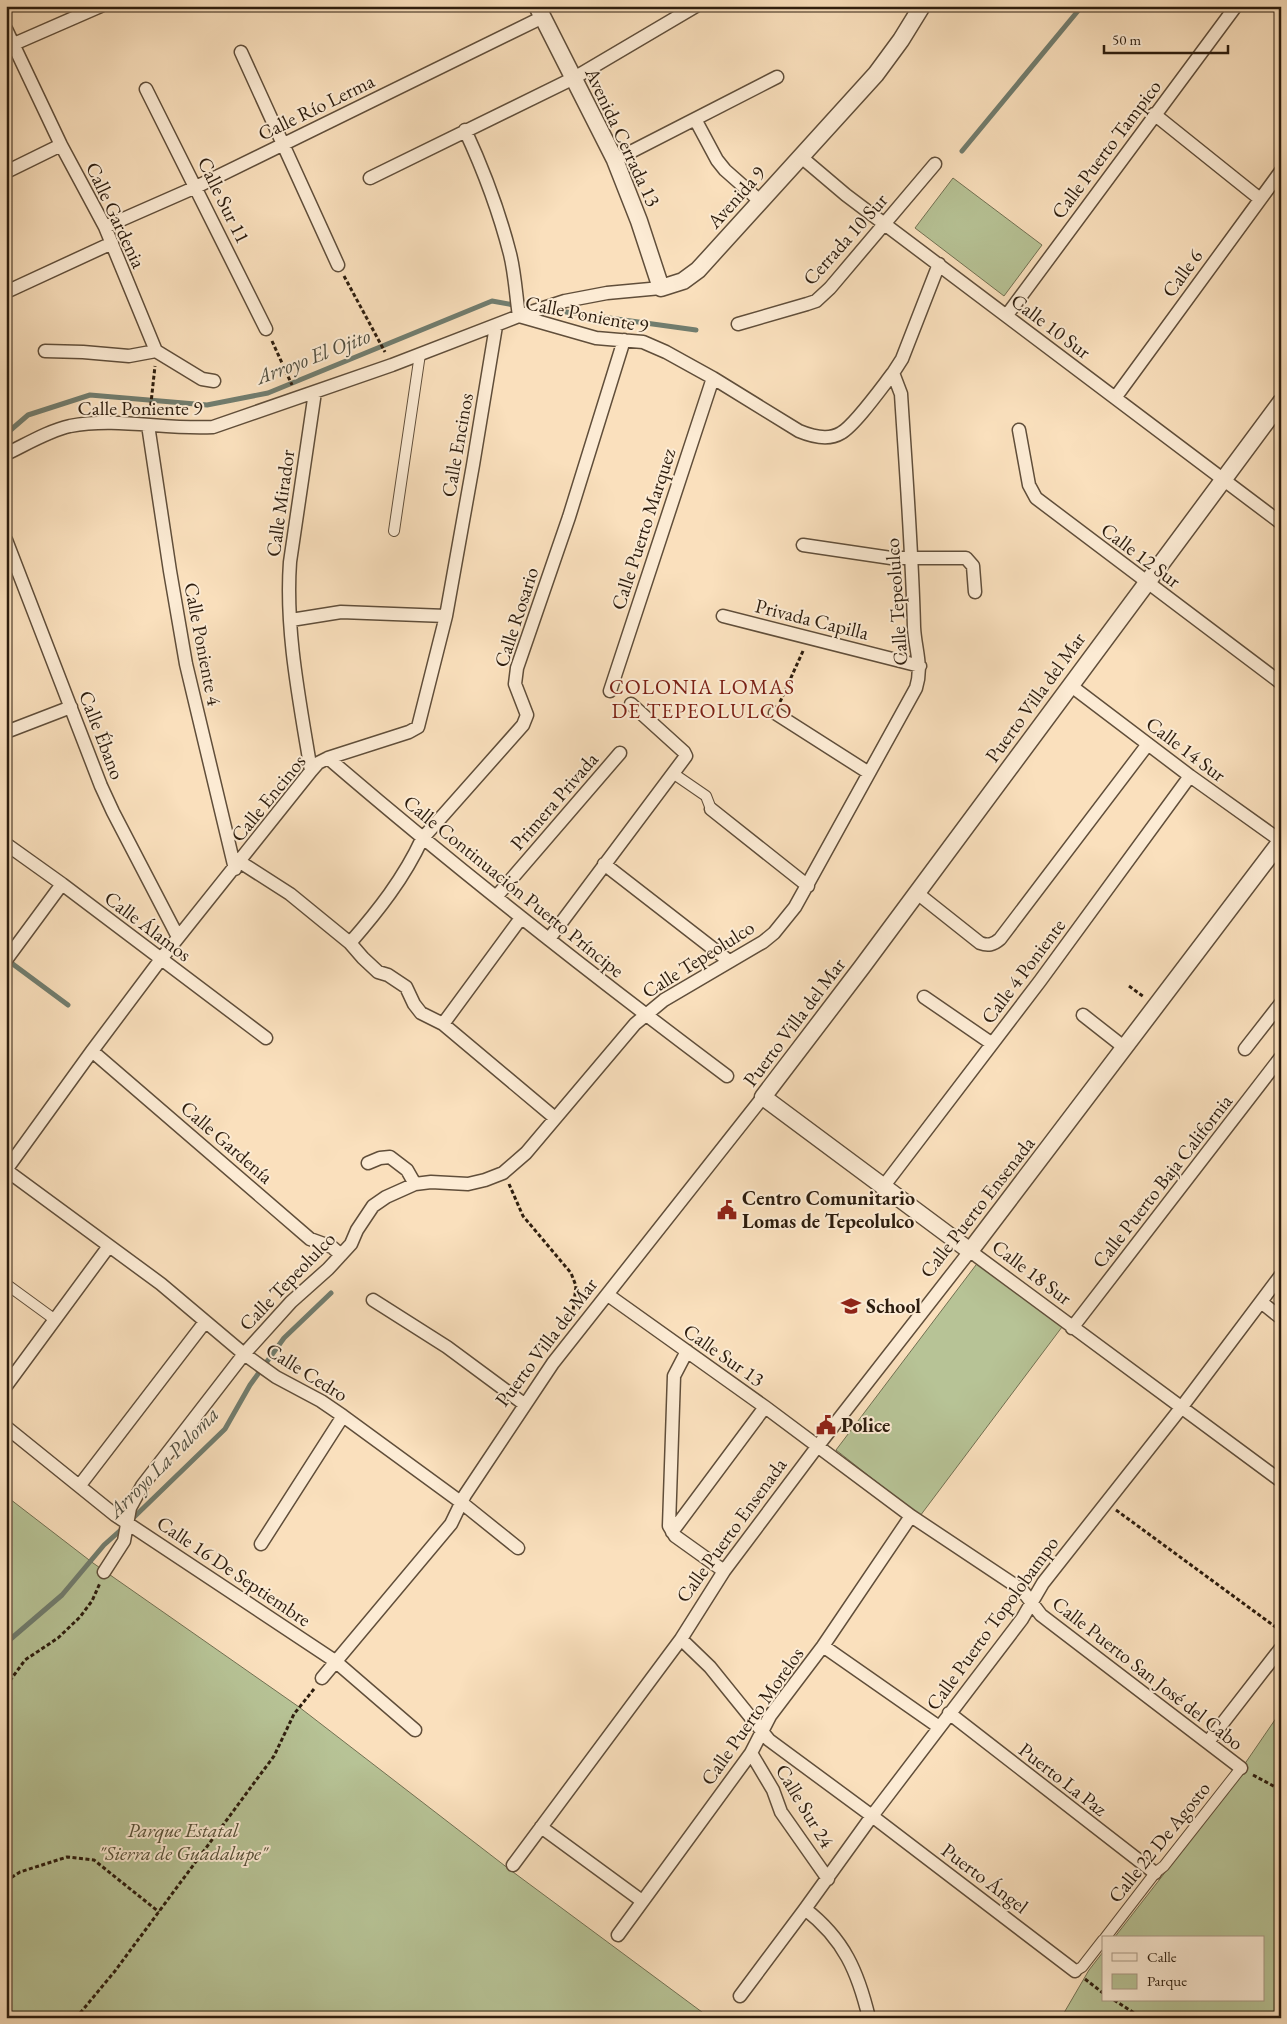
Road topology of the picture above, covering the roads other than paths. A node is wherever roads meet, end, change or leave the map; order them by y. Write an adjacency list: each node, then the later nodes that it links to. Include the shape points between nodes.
1 (102, 6): 7 (street)
2 (696, 6): 9 (street)
3 (922, 6): 17 (street, Avenida 9, via 876,74)
4 (1236, 6): 12 (street, Calle Puerto Tampico)
5 (540, 12): 9 (street, Avenida Cerrada 13); 15 (street, Calle Río Lerma)
6 (6, 29): 7 (street, Calle Gardenia)
7 (10, 46): 16 (street, Calle Gardenia)
8 (241, 52): 15 (street)
9 (574, 78): 14 (street); 18 (street, Avenida Cerrada 13)
10 (777, 78): 13 (street)
11 (146, 89): 23 (street, Calle Sur 11)
12 (1154, 114): 24 (street); 33 (street, Calle Puerto Tampico)
13 (695, 119): 18 (street); 25 (street, via 717,160)
14 (465, 130): 22 (street); 34 (street, via 484,170 498,211 510,256)
15 (283, 144): 23 (street, Calle Río Lerma); 30 (street)
16 (61, 145): 21 (street); 27 (street, Calle Gardenia)
17 (800, 156): 25 (street, Avenida 9); 26 (street, Calle 10 Sur)
18 (615, 160): 31 (street, Avenida Cerrada 13)
19 (935, 164): 26 (street, Cerrada 10 Sur)
20 (1281, 171): 24 (street, Calle 6)
21 (6, 172)
22 (370, 178)
23 (196, 187): 27 (street, Calle Río Lerma); 37 (street, Calle Sur 11)
24 (1260, 199): 46 (street, Calle 6)
25 (760, 201): 31 (street, Avenida 9, via 698,270 683,281)
26 (885, 224): 29 (street, Calle 10 Sur); 35 (street, Cerrada 10 Sur, via 816,301)
27 (105, 227): 28 (street, Calle Gardenia)
28 (112, 243): 32 (street); 40 (street, Calle Gardenia)
29 (939, 264): 33 (street, Calle 10 Sur); 42 (street, via 902,359)
30 (338, 265)
31 (661, 288): 34 (street, Avenida 9, via 565,301)
32 (6, 292)
33 (1007, 315): 46 (street, Calle 10 Sur)
34 (520, 316): 36 (street, Calle Poniente 9); 38 (street, Calle Poniente 9, via 596,338)
35 (738, 324)
36 (496, 326): 41 (street, Calle Poniente 9); 59 (street, Calle Encinos)
37 (266, 329)
38 (624, 340): 43 (street, Calle Poniente 9, via 643,342); 78 (street, Calle Rosario, via 569,517 517,668 515,684 526,715 524,725)
39 (45, 351): 40 (street, via 130,356)
40 (156, 351): 44 (street, via 202,379)
41 (420, 354): 45 (street, Calle Poniente 9); 53 (street)
42 (893, 373): 43 (street, Calle Poniente 9, via 847,428 826,437 799,431); 56 (street, Calle Tepeolulco, via 901,394)
43 (712, 378): 65 (street, Calle Puerto Marquez)
44 (214, 381)
45 (315, 392): 48 (street, Calle Poniente 9, via 213,427); 61 (street, Calle Mirador, via 290,562)
46 (1115, 398): 51 (street, Calle 10 Sur)
47 (1281, 402): 51 (street, Puerto Villa del Mar)
48 (148, 425): 50 (street, Calle Poniente 9, via 96,423 68,427); 82 (street, Calle Poniente 4, via 186,664)
49 (1020, 430): 57 (street, Calle 12 Sur, via 1029,485 1036,498)
50 (6, 454)
51 (1222, 479): 52 (street, Calle 10 Sur); 57 (street, Puerto Villa del Mar)
52 (1281, 523)
53 (394, 531)
54 (6, 540): 67 (street, Calle Ébano)
55 (802, 545): 56 (street)
56 (912, 559): 58 (street, via 966,558 973,566); 62 (street, Calle Tepeolulco, via 914,630)
57 (1146, 582): 63 (street, Calle 12 Sur); 64 (street, Puerto Villa del Mar)
58 (975, 592)
59 (446, 616): 61 (street, via 341,612); 72 (street, Calle Encinos, via 418,727)
60 (723, 616): 62 (street, Privada Capilla)
61 (290, 620): 73 (street, Calle Mirador)
62 (920, 666): 74 (street, Calle Tepeolulco, via 916,688)
63 (1281, 683)
64 (1070, 685): 70 (street, Calle 14 Sur); 85 (street, Puerto Villa del Mar)
65 (610, 691)
66 (631, 704): 75 (street, via 686,754)
67 (71, 707): 69 (street); 88 (street, Calle Ébano, via 113,812)
68 (775, 714): 74 (street)
69 (6, 732)
70 (1148, 744): 76 (street, Calle 14 Sur); 85 (street, Calle 4 Poniente, via 994,944 980,943)
71 (620, 753): 86 (street, Primera Privada)
72 (328, 758): 73 (street, Calle Encinos); 78 (street, Calle Continuación Puerto Príncipe)
73 (311, 771): 82 (street, Calle Encinos)
74 (869, 773): 84 (street, Calle Tepeolulco)
75 (674, 774): 77 (street, via 706,796); 81 (street)
76 (1190, 776): 79 (street, Calle 14 Sur); 100 (street, Calle 4 Poniente)
77 (711, 809): 84 (street)
78 (422, 839): 86 (street, Calle Continuación Puerto Príncipe); 90 (street, Calle Rosario, via 380,908)
79 (1281, 841): 101 (street, Calle Puerto Ensenada)
80 (6, 844): 83 (street, Calle Álamos)
81 (604, 864): 89 (street); 93 (street)
82 (237, 865): 88 (street, Calle Encinos); 90 (street, via 290,894)
83 (62, 884): 91 (street, Calle Álamos); 92 (street)
84 (808, 886): 93 (street, Calle Tepeolulco, via 774,933)
85 (917, 893): 106 (street, Puerto Villa del Mar)
86 (496, 897): 87 (street, Calle Continuación Puerto Príncipe)
87 (521, 918): 89 (street, Calle Continuación Puerto Príncipe); 98 (street)
88 (178, 937): 91 (street, Calle Encinos)
89 (549, 940): 96 (street, Calle Continuación Puerto Príncipe)
90 (350, 943): 98 (street, via 378,972 406,988 421,1013)
91 (161, 959): 99 (street, Calle Álamos); 103 (street, Calle Encinos)
92 (6, 960)
93 (729, 961): 96 (street, Calle Tepeolulco, via 664,1000)
94 (924, 997): 100 (street)
95 (1281, 1003): 102 (street)
96 (646, 1015): 105 (street, Calle Continuación Puerto Príncipe); 107 (street, Calle Tepeolulco)
97 (1082, 1016): 101 (street)
98 (443, 1024): 107 (street)
99 (266, 1038)
100 (991, 1043): 111 (street, Calle 4 Poniente)
101 (1125, 1048): 113 (street, Calle Puerto Ensenada)
102 (1245, 1049)
103 (92, 1050): 109 (street, Calle Encinos); 114 (street, Calle Gardenía, via 310,1239 332,1247)
104 (1281, 1057): 123 (street, Calle Puerto Baja California)
105 (727, 1076)
106 (763, 1098): 111 (street, Calle 18 Sur); 117 (street, Puerto Villa del Mar)
107 (555, 1118): 110 (street, Calle Tepeolulco, via 526,1153 503,1173 468,1184)
108 (368, 1163): 110 (street, via 390,1157 407,1170)
109 (6, 1170): 112 (street, Calle Cedro)
110 (415, 1184): 114 (street, Calle Tepeolulco, via 373,1206)
111 (883, 1187): 113 (street, Calle 18 Sur)
112 (109, 1246): 121 (street); 122 (street, Calle Cedro)
113 (970, 1252): 123 (street, Calle 18 Sur); 132 (street, Calle Puerto Ensenada)
114 (341, 1255): 125 (street, Calle Tepeolulco, via 291,1302)
115 (1281, 1275): 119 (street, Calle Puerto Topolobampo)
116 (6, 1284): 121 (street)
117 (608, 1295): 124 (street, Calle Sur 13); 127 (street, Puerto Villa del Mar, via 580,1327)
118 (373, 1300): 127 (street, via 447,1346)
119 (1261, 1302): 120 (street); 129 (street, Calle Puerto Topolobampo)
120 (1281, 1318)
121 (54, 1319): 126 (street)
122 (205, 1322): 125 (street, Calle Cedro); 134 (street)
123 (1072, 1328): 129 (street, Calle 18 Sur)
124 (687, 1351): 128 (street, Calle Sur 13); 138 (street, via 674,1376 668,1515)
125 (244, 1354): 130 (street, Calle Cedro, via 276,1377); 137 (street, Calle Tepeolulco, via 142,1486 130,1508)
126 (6, 1386)
127 (524, 1404): 135 (street, Puerto Villa del Mar)
128 (765, 1407): 132 (street, Calle Sur 13); 138 (street)
129 (1181, 1408): 133 (street, Calle 18 Sur); 143 (street, Calle Puerto Topolobampo, via 1042,1583)
130 (343, 1416): 135 (street, Calle Cedro); 139 (street)
131 (6, 1427): 134 (street, Calle 16 De Septiembre)
132 (817, 1447): 136 (street, Calle Puerto San José del Cabo); 141 (street, Calle Puerto Ensenada)
133 (1281, 1481)
134 (80, 1485): 137 (street, Calle 16 De Septiembre)
135 (462, 1503): 140 (street, Calle Cedro); 147 (street, Puerto Villa del Mar, via 451,1524)
136 (911, 1516): 143 (street, Calle Puerto San José del Cabo, via 1022,1590); 145 (street, Calle Puerto Morelos)
137 (127, 1522): 142 (street, Calle Tepeolulco, via 124,1541); 147 (street, Calle 16 De Septiembre)
138 (672, 1532): 141 (street)
139 (261, 1544)
140 (518, 1548)
141 (724, 1571): 144 (street, Calle Puerto Ensenada)
142 (104, 1572)
143 (1031, 1602): 149 (street, Calle Puerto Topolobampo, via 1022,1619); 153 (street, Calle Puerto San José del Cabo, via 1041,1615)
144 (681, 1639): 152 (street, via 710,1667); 157 (street, Calle Puerto Ensenada)
145 (823, 1646): 150 (street); 152 (street, Calle Puerto Morelos)
146 (1281, 1648): 153 (street)
147 (335, 1661): 148 (street, Puerto Villa del Mar); 151 (street, Calle 16 De Septiembre)
148 (322, 1678)
149 (949, 1713): 150 (street, Calle Puerto Topolobampo); 159 (street, Puerto La Paz)
150 (939, 1727): 156 (street, Calle Puerto Topolobampo)
151 (415, 1730)
152 (761, 1732): 154 (street, Calle Puerto Morelos); 156 (street, Puerto Ángel)
153 (1208, 1742): 155 (street, Calle Puerto San José del Cabo)
154 (751, 1753): 160 (street, Calle Sur 24, via 773,1790 781,1812); 161 (street, Calle Puerto Morelos)
155 (1241, 1768): 159 (street, Calle 22 De Agosto, via 1164,1866)
156 (872, 1816): 160 (street, Calle Puerto Topolobampo); 166 (street, Puerto Ángel)
157 (541, 1827): 158 (street, Calle Puerto Ensenada); 161 (street)
158 (512, 1865)
159 (1154, 1873): 164 (street, Calle 22 De Agosto)
160 (828, 1878): 162 (street, Calle Puerto Topolobampo)
161 (642, 1901): 163 (street, Calle Puerto Morelos)
162 (806, 1909): 167 (street, Calle Puerto Topolobampo); 168 (street, via 818,1918 849,1956)
163 (618, 1935)
164 (1106, 1936)
165 (1102, 1942): 166 (street, Calle 22 De Agosto)
166 (1075, 1971)
167 (740, 1996)
168 (869, 2018)

